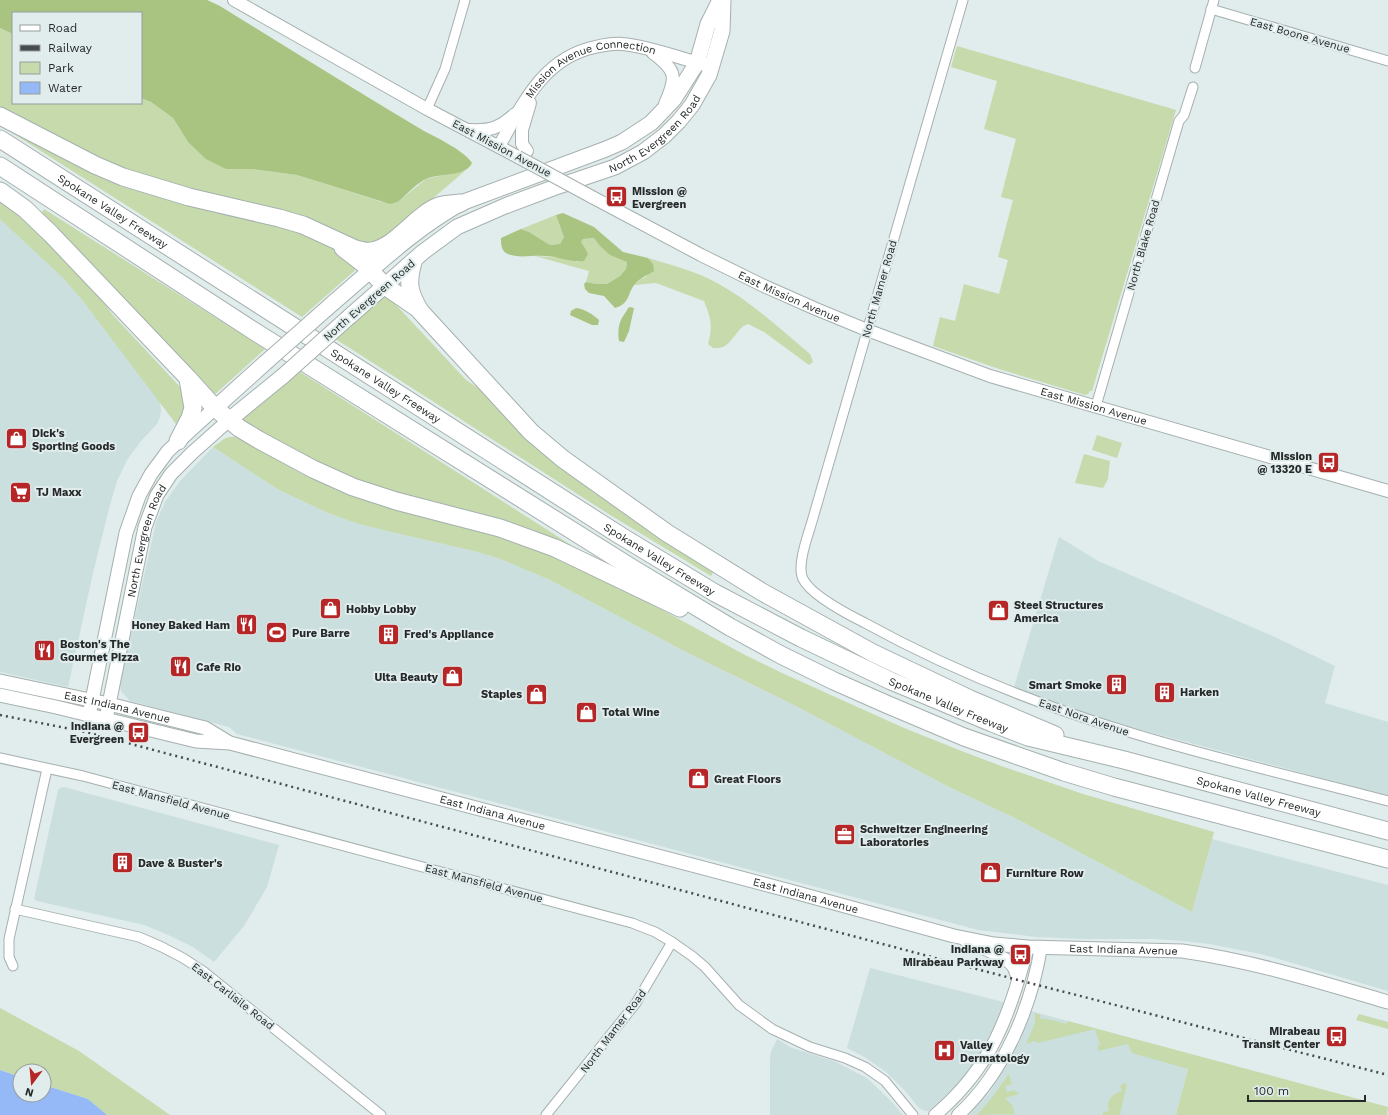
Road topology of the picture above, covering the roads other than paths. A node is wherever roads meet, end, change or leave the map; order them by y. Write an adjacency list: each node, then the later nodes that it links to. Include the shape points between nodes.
1 (234, 0): 14 (street, East Mission Avenue)
2 (465, 0): 14 (street, via 445,69)
3 (720, 0): 9 (main road, North Evergreen Road, via 708,24)
4 (723, 0): 10 (main road, North Evergreen Road, via 722,31)
5 (963, 0): 30 (street, North Mamer Road)
6 (1212, 4): 8 (street, East Boone Avenue); 11 (street)
7 (648, 49): 9 (street, Mission Avenue Connection); 12 (street, Mission Avenue Connection, via 620,44 585,49 569,56); 16 (street, via 664,61 673,73 673,84)
8 (1388, 61)
9 (697, 63): 10 (street, Mission Avenue Connection); 16 (main road, North Evergreen Road, via 674,99)
10 (711, 67): 26 (main road, North Evergreen Road, via 692,105 664,136 643,152 615,167 481,215 457,227)
11 (1195, 68)
12 (536, 84): 15 (street, Mission Avenue Connection); 21 (street, via 522,130)
13 (1193, 86): 32 (street, North Blake Road, via 1184,115 1179,121)
14 (427, 109): 18 (street, East Mission Avenue)
15 (520, 109): 18 (street, via 498,127 483,131); 20 (street, Mission Avenue Connection)
16 (662, 112): 24 (main road, North Evergreen Road, via 651,123 622,142)
17 (0, 116): 25 (highway, via 123,177 189,197 279,218)
18 (469, 130): 20 (street, East Mission Avenue)
19 (0, 139): 47 (highway, Spokane Valley Freeway, via 608,528 715,593 843,659 985,721 1028,738)
20 (499, 146): 21 (street, East Mission Avenue)
21 (522, 154): 30 (street, East Mission Avenue, bridge, via 557,178 701,255 809,306)
22 (0, 166): 38 (highway, Spokane Valley Freeway, via 257,333)
23 (0, 192): 31 (highway, via 51,234)
24 (461, 203): 25 (highway, via 439,206 384,247 371,251 353,248); 27 (main road, North Evergreen Road, via 399,245)
25 (321, 233): 27 (highway, via 357,258)
26 (412, 262): 28 (main road, North Evergreen Road); 29 (highway, via 409,287)
27 (370, 271): 28 (highway); 33 (main road, North Evergreen Road, bridge)
28 (385, 286): 29 (highway); 34 (main road, North Evergreen Road, bridge)
29 (420, 311): 47 (highway, via 531,432 563,459 628,506 711,561 821,626 919,676 1046,732)
30 (867, 330): 32 (street, East Mission Avenue, via 990,376); 37 (street, North Mamer Road, via 813,518 801,567)
31 (187, 377): 33 (highway); 35 (highway, via 193,408)
32 (1096, 406): 36 (street, East Mission Avenue)
33 (214, 408): 34 (highway); 35 (main road, North Evergreen Road)
34 (229, 420): 38 (highway, via 265,444 353,487 534,540 589,563 671,604); 42 (main road, North Evergreen Road, via 171,474 157,495 145,527)
35 (178, 441): 41 (main road, North Evergreen Road, via 150,474 134,508 126,533)
36 (1388, 491)
37 (803, 579): 49 (street, East Nora Avenue, via 817,595 873,628 967,673 1031,699 1169,744)
38 (730, 627): 51 (highway, Spokane Valley Freeway, via 794,661 964,737 1114,787)
39 (0, 680): 41 (main road, East Indiana Avenue)
40 (0, 695): 43 (main road, East Indiana Avenue)
41 (92, 700): 42 (main road, East Indiana Avenue); 43 (main road, North Evergreen Road)
42 (109, 704): 44 (main road, North Evergreen Road); 45 (main road, East Indiana Avenue, via 205,728)
43 (89, 715): 44 (main road, East Indiana Avenue)
44 (106, 719): 45 (main road, East Indiana Avenue, via 196,741)
45 (230, 743): 53 (main road, East Indiana Avenue)
46 (0, 758): 48 (street, East Mansfield Avenue)
47 (1124, 760): 50 (highway, Spokane Valley Freeway)
48 (47, 768): 52 (street); 54 (street, East Mansfield Avenue, via 619,919 655,932)
49 (1388, 800)
50 (1388, 830)
51 (1388, 859)
52 (16, 909): 57 (street, via 9,939); 60 (street, East Carlisile Road, via 139,937 183,958 203,971)
53 (954, 936): 55 (main road, East Indiana Avenue, via 994,944); 58 (street, via 1002,957 1014,967)
54 (672, 942): 61 (street, North Mamer Road, via 636,1003); 62 (street, East Mansfield Avenue, via 705,967 739,1005 755,1018 810,1047 865,1067 885,1081)
55 (1028, 947): 56 (main road, East Indiana Avenue); 58 (street)
56 (1041, 948): 59 (main road, East Indiana Avenue, via 1199,953 1266,967); 64 (street, via 1027,1006 1010,1044 974,1098)
57 (13, 966)
58 (1018, 980): 63 (street, via 1005,1020 986,1058 958,1094)
59 (1388, 1002)
60 (381, 1115)
61 (546, 1115)
62 (913, 1115)
63 (935, 1115)
64 (958, 1115)

